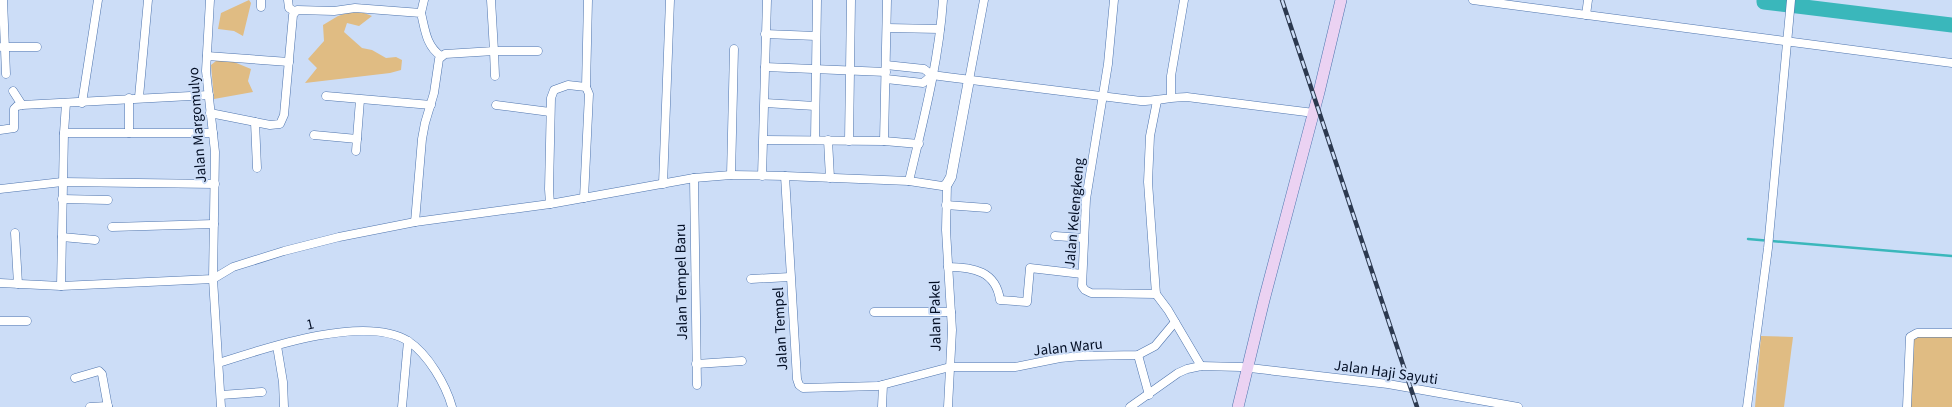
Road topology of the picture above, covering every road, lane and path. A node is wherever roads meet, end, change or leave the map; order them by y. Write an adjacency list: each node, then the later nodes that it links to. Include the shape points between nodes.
1 (3, 0): 31 (street)
2 (98, 0): 58 (street)
3 (148, 0): 55 (street)
4 (210, 0): 36 (street, Jalan Margomulyo)
5 (288, 0): 23 (street, via 289,8)
6 (424, 0): 24 (street)
7 (490, 0): 34 (street)
8 (588, 0): 48 (street)
9 (670, 0): 91 (street)
10 (767, 0): 28 (street)
11 (817, 0): 29 (street)
12 (851, 0): 42 (street)
13 (887, 0): 26 (street)
14 (943, 0): 27 (street)
15 (984, 0): 47 (street)
16 (1114, 0): 52 (street, Jalan Kelengkeng)
17 (1184, 0): 53 (street, via 1170,76)
18 (1341, 0): 67 (main road)
19 (1473, 0): 25 (street)
20 (1588, 0): 25 (street)
21 (1791, 0): 30 (street)
22 (356, 4): 23 (street, via 334,11); 24 (street)
23 (294, 11): 38 (street)
24 (421, 13): 37 (street, via 430,45)
25 (1586, 15): 30 (street)
26 (887, 28): 27 (street); 43 (street)
27 (940, 29): 45 (street)
28 (765, 34): 29 (street); 40 (street)
29 (816, 36): 41 (street)
30 (1788, 42): 39 (street); 149 (street, via 1768,248)
31 (2, 47): 32 (street); 44 (street)
32 (37, 47)
33 (734, 49): 83 (street)
34 (494, 50): 35 (street); 37 (street); 46 (street)
35 (538, 51)
36 (207, 56): 38 (street); 50 (street, Jalan Margomulyo)
37 (441, 56): 62 (street)
38 (289, 62): 68 (street, via 282,121 277,125)
39 (1952, 63)
40 (765, 67): 41 (street); 60 (street)
41 (816, 70): 42 (street); 64 (street)
42 (849, 70): 43 (street); 78 (street)
43 (886, 72): 45 (street, via 924,69); 45 (street, via 923,83); 79 (street)
44 (6, 74)
45 (932, 75): 47 (street); 80 (street)
46 (495, 76)
47 (969, 80): 52 (street); 92 (street, via 951,177)
48 (586, 87): 65 (street, via 560,86 554,90); 94 (street, via 589,94)
49 (12, 91): 61 (street)
50 (208, 95): 55 (street); 66 (street, Jalan Margomulyo)
51 (326, 96): 56 (street)
52 (1103, 96): 57 (street); 106 (street, Jalan Kelengkeng)
53 (1171, 97): 57 (street); 67 (street)
54 (129, 98): 55 (street); 58 (street); 71 (street)
55 (138, 98)
56 (360, 100): 62 (street); 74 (street)
57 (1157, 101): 116 (street, via 1150,136 1148,182)
58 (82, 102): 59 (street)
59 (66, 103): 61 (street); 70 (street)
60 (765, 103): 64 (street); 75 (street)
61 (22, 105): 69 (street, via 14,109 14,128)
62 (431, 105): 100 (street, via 422,139)
63 (496, 105): 65 (street)
64 (815, 106): 76 (street)
65 (550, 112): 97 (street)
66 (210, 113): 68 (street); 72 (street, Jalan Margomulyo)
67 (1314, 113): 131 (main road)
68 (255, 122): 82 (street)
69 (0, 130)
70 (64, 133): 71 (street); 89 (street)
71 (129, 133): 72 (street)
72 (213, 134): 90 (street, Jalan Margomulyo)
73 (314, 135): 74 (street)
74 (357, 139): 81 (street)
75 (764, 140): 76 (street); 84 (street)
76 (815, 140): 77 (street)
77 (828, 140): 78 (street); 87 (street)
78 (849, 141): 79 (street)
79 (884, 141): 80 (street)
80 (918, 144): 88 (street)
81 (356, 151)
82 (257, 168)
83 (731, 175): 84 (street); 86 (street)
84 (762, 176): 85 (street)
85 (785, 176): 87 (street); 110 (street, Jalan Tempel)
86 (694, 178): 91 (street); 128 (street, Jalan Tempel Baru)
87 (830, 178): 88 (street)
88 (908, 181): 92 (street)
89 (62, 182): 90 (street); 93 (street); 95 (street)
90 (215, 184): 101 (street, Jalan Margomulyo)
91 (663, 184): 94 (street)
92 (946, 184): 98 (street, Jalan Pakel)
93 (0, 189)
94 (584, 198): 97 (street)
95 (62, 199): 96 (street); 105 (street)
96 (108, 200)
97 (550, 204): 100 (street)
98 (946, 205): 99 (street); 108 (street, Jalan Pakel)
99 (987, 208)
100 (415, 222): 111 (street, via 284,251 234,267)
101 (214, 224): 102 (street); 111 (street, Jalan Margomulyo)
102 (112, 227)
103 (15, 233): 114 (street)
104 (1055, 236): 106 (street)
105 (62, 237): 107 (street); 115 (street)
106 (1083, 238): 109 (street, Jalan Kelengkeng)
107 (95, 240)
108 (947, 265): 109 (street, via 976,270 993,280 1000,300 1027,302 1030,268); 118 (street, Jalan Pakel)
109 (1082, 274): 116 (street, Jalan Kelengkeng, via 1082,286 1091,293)
110 (790, 277): 112 (street); 134 (street, Jalan Tempel, via 796,379 799,384 810,389)
111 (214, 279): 115 (street); 127 (street, Jalan Margomulyo)
112 (752, 279)
113 (0, 283): 114 (street)
114 (18, 284): 115 (street)
115 (61, 286)
116 (1156, 294): 121 (street)
117 (874, 312): 118 (street)
118 (951, 312): 130 (street, Jalan Pakel)
119 (0, 321): 120 (street)
120 (27, 321)
121 (1175, 322): 125 (street, via 1154,346); 129 (street)
122 (1952, 333): 150 (street, via 1917,333 1910,337)
123 (408, 342): 124 (street, 1, via 392,335 355,331); 142 (street); 143 (street, via 439,376)
124 (277, 346): 127 (street, 1); 141 (street)
125 (1138, 355): 130 (street, Jalan Waru, via 1082,356 1015,367); 136 (street)
126 (742, 361): 128 (street)
127 (219, 363): 137 (street, Jalan Margomulyo)
128 (696, 364): 133 (street, Jalan Tempel Baru)
129 (1201, 366): 131 (street, Jalan Haji Sayuti); 136 (street, via 1178,374)
130 (950, 367): 134 (street, Jalan Tempel); 145 (street, Jalan Pakel)
131 (1249, 368): 147 (main road); 148 (street, Jalan Haji Sayuti, via 1388,384)
132 (75, 378): 139 (street, via 100,371)
133 (697, 385)
134 (883, 385): 144 (street)
135 (262, 392): 137 (street)
136 (1149, 395): 146 (street)
137 (221, 396): 140 (street, Jalan Margomulyo)
138 (90, 407): 139 (street)
139 (108, 407)
140 (221, 407)
141 (284, 407)
142 (402, 407)
143 (452, 407)
144 (882, 407)
145 (948, 407)
146 (1130, 407)
147 (1238, 407)
148 (1518, 407)
149 (1747, 407)
150 (1907, 407)

